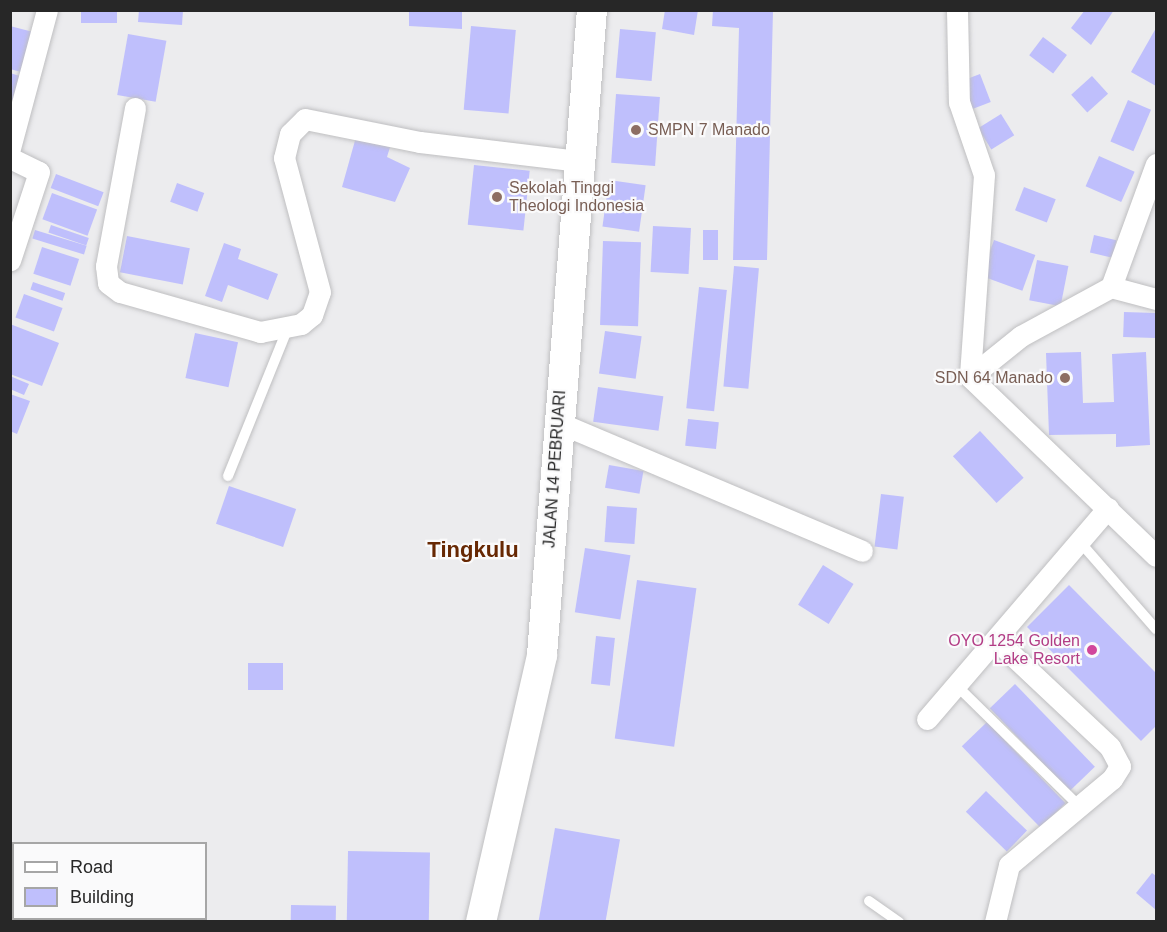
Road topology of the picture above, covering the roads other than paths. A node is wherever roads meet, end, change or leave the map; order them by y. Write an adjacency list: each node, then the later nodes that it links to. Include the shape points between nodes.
1 (47, 10): 5 (street)
2 (592, 10): 7 (main road, JALAN 14 PEBRUARI)
3 (957, 10): 13 (street, via 959,102 984,175)
4 (135, 108): 12 (street, via 106,266 108,283 120,292 245,329)
5 (10, 148)
6 (10, 158): 9 (street, via 39,172)
7 (580, 161): 12 (street, via 420,142 305,119 290,134 284,158 320,292 312,315); 14 (main road, JALAN 14 PEBRUARI)
8 (1156, 164): 10 (street)
9 (10, 260)
10 (1111, 287): 11 (street); 13 (street, via 1021,336)
11 (1156, 299)
12 (287, 330): 15 (lane)
13 (970, 377): 16 (street)
14 (557, 422): 18 (street); 26 (main road, JALAN 14 PEBRUARI, via 542,655)
15 (228, 476)
16 (1108, 507): 17 (street); 19 (street)
17 (1080, 542): 20 (lane); 21 (street)
18 (862, 551)
19 (1156, 556)
20 (1156, 629)
21 (996, 640): 22 (street); 24 (street, via 1119,758 1117,775)
22 (956, 685): 23 (street); 24 (lane)
23 (927, 719)
24 (1080, 807): 28 (street, via 1009,864)
25 (869, 902): 27 (lane)
26 (481, 921)
27 (899, 921)
28 (995, 921)

